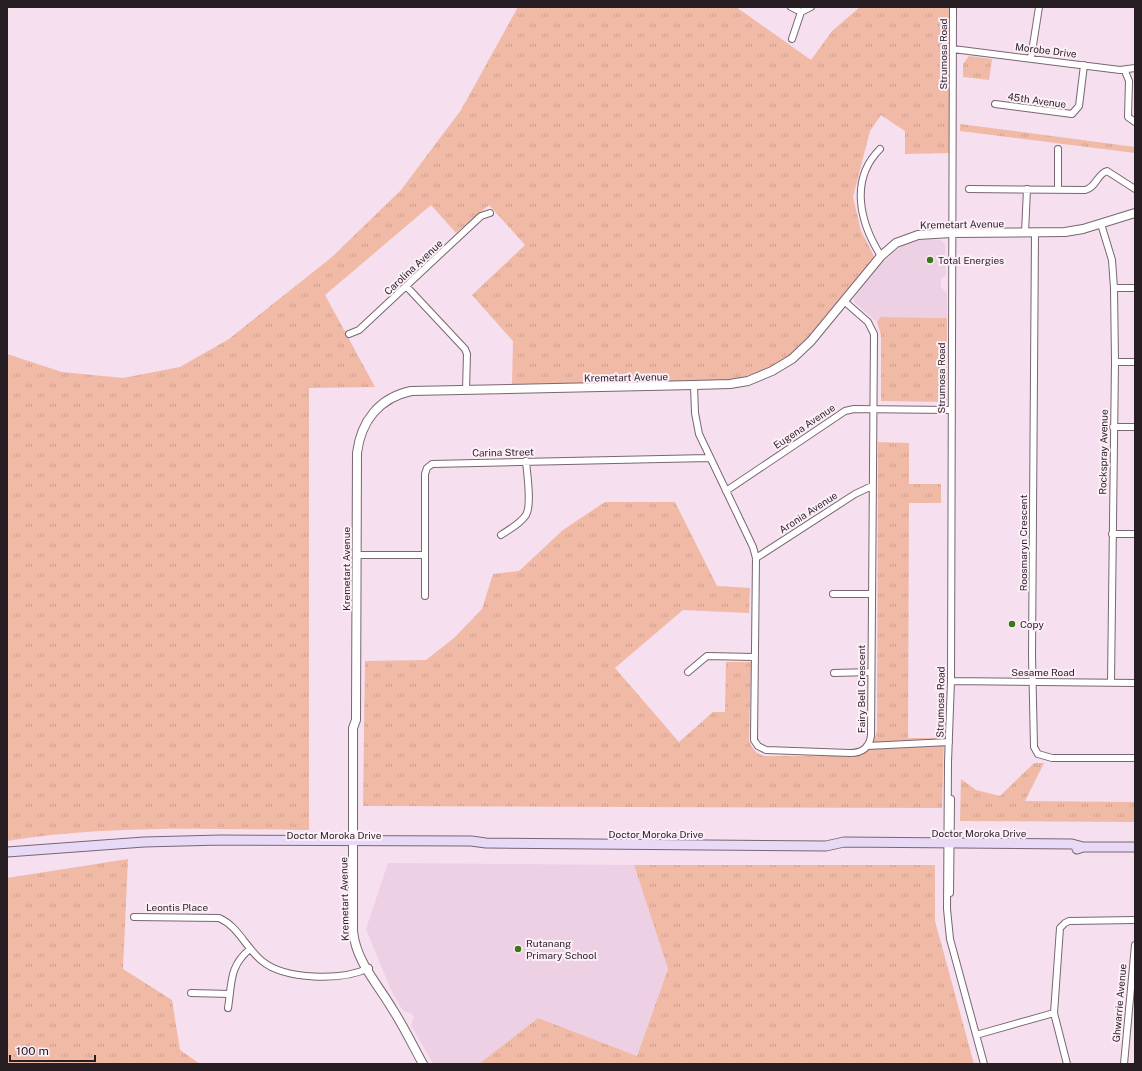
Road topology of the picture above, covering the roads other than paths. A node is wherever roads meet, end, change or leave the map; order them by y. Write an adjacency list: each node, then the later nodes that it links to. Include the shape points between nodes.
1 (791, 7): 5 (street)
2 (811, 7): 5 (street)
3 (953, 7): 7 (street, Strumosa Road)
4 (1039, 7): 8 (street)
5 (801, 12): 6 (street)
6 (792, 39)
7 (954, 49): 8 (street, Morobe Drive); 23 (street, Strumosa Road)
8 (1031, 58): 9 (street, Morobe Drive)
9 (1084, 65): 11 (street, Morobe Drive); 12 (street, 45th Avenue, via 1079,106 1072,114)
10 (1135, 68): 11 (street, Morobe Drive)
11 (1125, 71): 13 (street, via 1129,81 1128,117)
12 (995, 104)
13 (1135, 122)
14 (880, 149): 26 (street, via 870,161 861,186 860,199 868,234)
15 (1058, 149): 17 (street)
16 (969, 189): 19 (street)
17 (1058, 189): 18 (street, via 1088,190 1102,173 1107,171); 19 (street)
18 (1135, 189)
19 (1027, 190): 24 (street)
20 (490, 213): 27 (street, Carolina Avenue, via 481,216)
21 (1135, 213): 22 (street, Kremetart Avenue)
22 (1101, 224): 25 (street, Kremetart Avenue, via 1073,231); 28 (street, Rockspray Avenue, via 1112,260)
23 (951, 233): 24 (street, Kremetart Avenue); 26 (street, Kremetart Avenue, via 909,237 896,243); 37 (street, Strumosa Road)
24 (1025, 233): 25 (street, Kremetart Avenue)
25 (1035, 233): 58 (street, Roosmaryn Crescent)
26 (881, 256): 30 (street, Kremetart Avenue)
27 (407, 287): 31 (street, Carolina Avenue, via 359,330); 35 (street, via 465,349)
28 (1114, 288): 29 (street); 32 (street, Rockspray Avenue)
29 (1135, 288)
30 (844, 301): 34 (street, Kremetart Avenue, via 799,354 777,368 748,381); 36 (street, Fairy Bell Crescent, via 868,322 874,334)
31 (349, 334)
32 (1115, 362): 33 (street); 39 (street, Rockspray Avenue)
33 (1135, 362)
34 (694, 385): 35 (street, Kremetart Avenue); 40 (street, Fairy Bell Crescent, via 696,424)
35 (466, 390): 47 (street, Kremetart Avenue, via 402,393 380,405 366,422 359,438 357,453)
36 (872, 409): 37 (street, Eugena Avenue); 42 (street, Fairy Bell Crescent); 43 (street, Eugena Avenue, via 845,411)
37 (951, 410): 57 (street, Strumosa Road)
38 (1135, 426): 39 (street)
39 (1113, 427): 44 (street, Rockspray Avenue)
40 (709, 458): 41 (street, Carina Street); 43 (street, Fairy Bell Crescent)
41 (526, 461): 46 (street, via 527,513); 48 (street, Carina Street, via 434,463 428,467 425,474)
42 (872, 486): 49 (street, Aronia Avenue, via 855,494); 51 (street, Fairy Bell Crescent)
43 (726, 491): 49 (street, Fairy Bell Crescent, via 754,547)
44 (1112, 534): 45 (street); 59 (street, Rockspray Avenue)
45 (1135, 534)
46 (501, 535)
47 (356, 555): 48 (street); 64 (street, Kremetart Avenue, via 356,720 353,745)
48 (424, 555): 52 (street, Carina Street)
49 (756, 558): 53 (street, Fairy Bell Crescent)
50 (833, 594): 51 (street)
51 (871, 594): 55 (street, Fairy Bell Crescent)
52 (425, 596)
53 (754, 657): 54 (street, via 707,656); 62 (street, Fairy Bell Crescent, via 754,740 761,748 850,753 861,752)
54 (688, 672)
55 (871, 672): 56 (street); 62 (street, Fairy Bell Crescent, via 871,736)
56 (834, 673)
57 (951, 681): 58 (street, Sesame Road); 61 (street, Strumosa Road)
58 (1033, 682): 59 (street, Sesame Road); 63 (street, Roosmaryn Crescent, via 1033,741 1038,754 1052,758)
59 (1111, 682): 60 (street, Sesame Road)
60 (1135, 683)
61 (949, 742): 62 (street); 65 (street, Strumosa Road)
62 (867, 746)
63 (1135, 758)
64 (356, 843): 65 (main road, Doctor Moroka Drive, via 476,846 486,844); 67 (main road, Doctor Moroka Drive, via 221,840 144,842); 74 (street, Kremetart Avenue, via 358,938)
65 (949, 847): 66 (main road, Doctor Moroka Drive); 79 (street, Strumosa Road, via 950,939)
66 (1135, 847)
67 (30, 851): 68 (main road, Doctor Moroka Drive); 69 (main road, Doctor Moroka Drive)
68 (7, 852)
69 (7, 857)
70 (134, 917): 73 (street, Leontis Place, via 219,918 231,924)
71 (1135, 920): 78 (street, via 1075,921 1062,925 1059,932)
72 (1135, 945): 83 (street, Ghwarrie Avenue)
73 (250, 949): 74 (street, Leontis Place, via 271,966 312,977); 76 (street, via 236,962)
74 (369, 971): 80 (street, Kremetart Avenue)
75 (191, 993): 76 (street)
76 (230, 994): 77 (street)
77 (228, 1008)
78 (1054, 1013): 79 (street); 82 (street)
79 (976, 1035): 81 (street, Strumosa Road)
80 (423, 1064)
81 (984, 1064)
82 (1067, 1064)
83 (1124, 1064)

